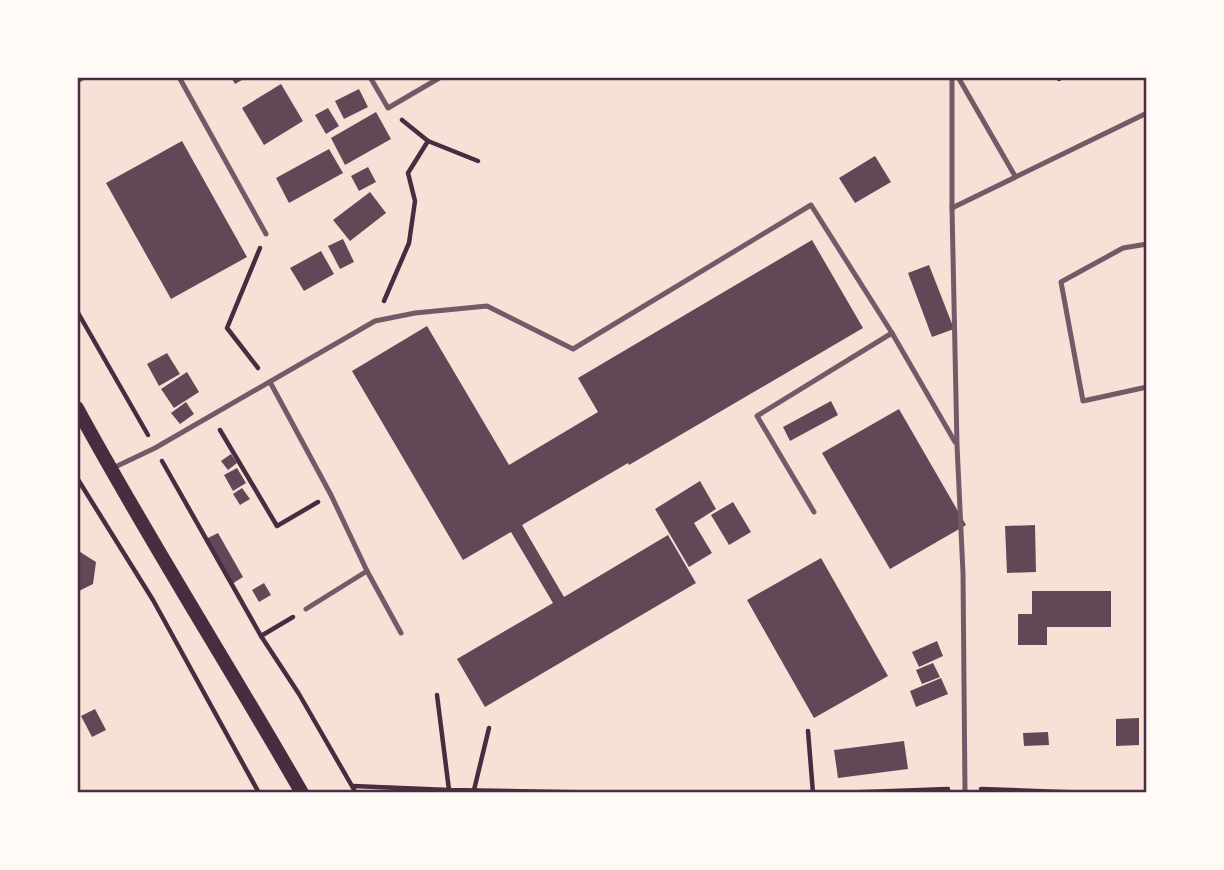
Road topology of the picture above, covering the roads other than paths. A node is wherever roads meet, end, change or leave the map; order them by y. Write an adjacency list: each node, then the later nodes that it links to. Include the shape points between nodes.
1 (84, 77): 7 (lane)
2 (179, 77): 11 (lane)
3 (370, 77): 4 (lane, via 388,108)
4 (441, 77)
5 (952, 77): 10 (lane)
6 (958, 77): 9 (lane)
7 (77, 81)
8 (1147, 113): 9 (lane)
9 (1015, 176): 10 (lane)
10 (952, 208): 17 (lane)
11 (266, 233)
12 (1147, 244): 15 (lane, via 1124,248 1061,282 1083,401)
13 (892, 333): 14 (lane, via 811,205 573,349 487,306 415,313 375,321); 17 (lane); 19 (lane, via 757,416)
14 (270, 382): 18 (lane); 20 (lane)
15 (1147, 387)
16 (77, 408): 18 (main road)
17 (957, 445): 24 (lane)
18 (110, 469): 23 (main road)
19 (814, 512)
20 (368, 571): 21 (lane); 22 (lane)
21 (306, 609)
22 (401, 634)
23 (302, 793)
24 (965, 793)

